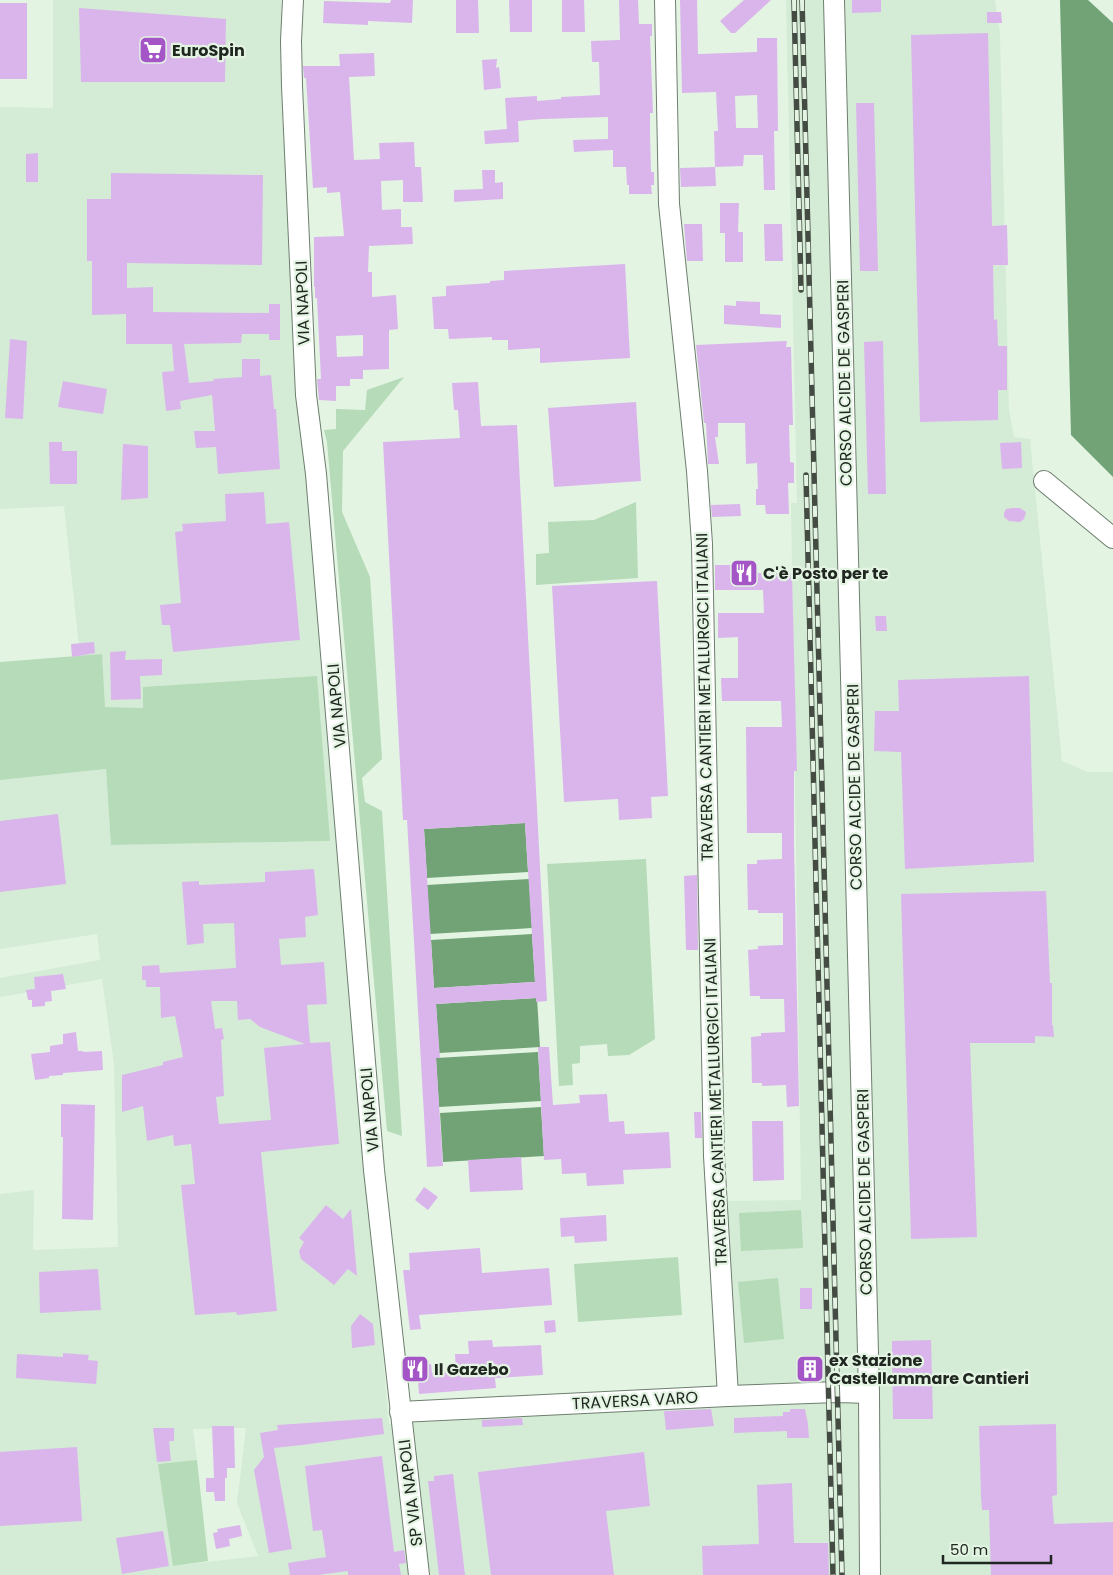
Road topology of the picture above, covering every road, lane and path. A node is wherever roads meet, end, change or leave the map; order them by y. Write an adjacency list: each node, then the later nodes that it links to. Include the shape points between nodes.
1 (293, 0): 8 (street, VIA NAPOLI, via 293,106 306,395 316,474 374,1170)
2 (664, 0): 7 (street, TRAVERSA CANTIERI METALLURGICI ITALIANI, via 669,204 702,544 714,1156)
3 (834, 0): 6 (street, CORSO ALCIDE DE GASPERI)
4 (1044, 481): 5 (street)
5 (1113, 538)
6 (869, 1393): 7 (street, TRAVERSA VARO); 10 (street, CORSO ALCIDE DE GASPERI)
7 (728, 1396): 8 (street, TRAVERSA VARO)
8 (400, 1412): 9 (street, SP VIA NAPOLI)
9 (419, 1575)
10 (870, 1575)

